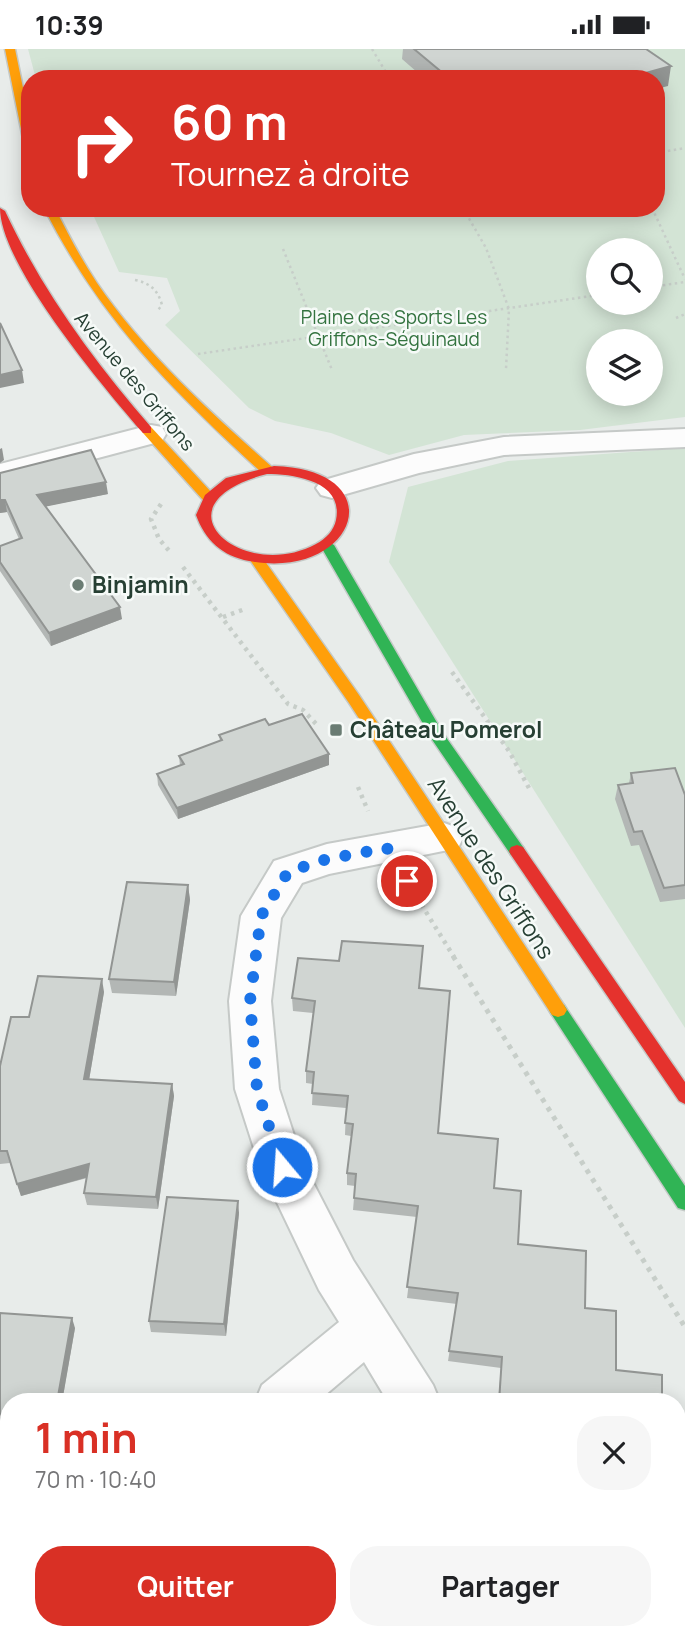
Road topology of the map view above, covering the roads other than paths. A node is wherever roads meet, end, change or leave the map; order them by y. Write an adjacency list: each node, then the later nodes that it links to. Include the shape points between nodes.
1 (10, 49): 2 (street)
2 (21, 104)
3 (0, 211): 5 (street, Avenue des Griffons, via 54,315)
4 (53, 217): 7 (street, Avenue des Griffons, via 83,274 123,328 181,391)
5 (151, 434): 8 (street); 10 (street, Avenue des Griffons)
6 (685, 438): 9 (street, via 504,446 414,464)
7 (267, 470): 9 (street, via 304,473); 10 (street, via 232,479)
8 (0, 474)
9 (332, 488): 11 (street, via 345,516 340,531)
10 (208, 497): 12 (street, via 202,524 209,536 237,556)
11 (327, 545): 12 (street, via 283,561); 14 (street, Avenue des Griffons, via 401,686)
12 (257, 560): 13 (street, Avenue des Griffons, via 361,697)
13 (444, 838): 15 (street, Avenue des Griffons); 16 (street, via 327,859 288,872 261,916 250,1001 257,1089 282,1167 336,1275)
14 (685, 1096)
15 (685, 1202)
16 (369, 1327): 17 (street); 18 (street)
17 (290, 1393)
18 (410, 1393)

